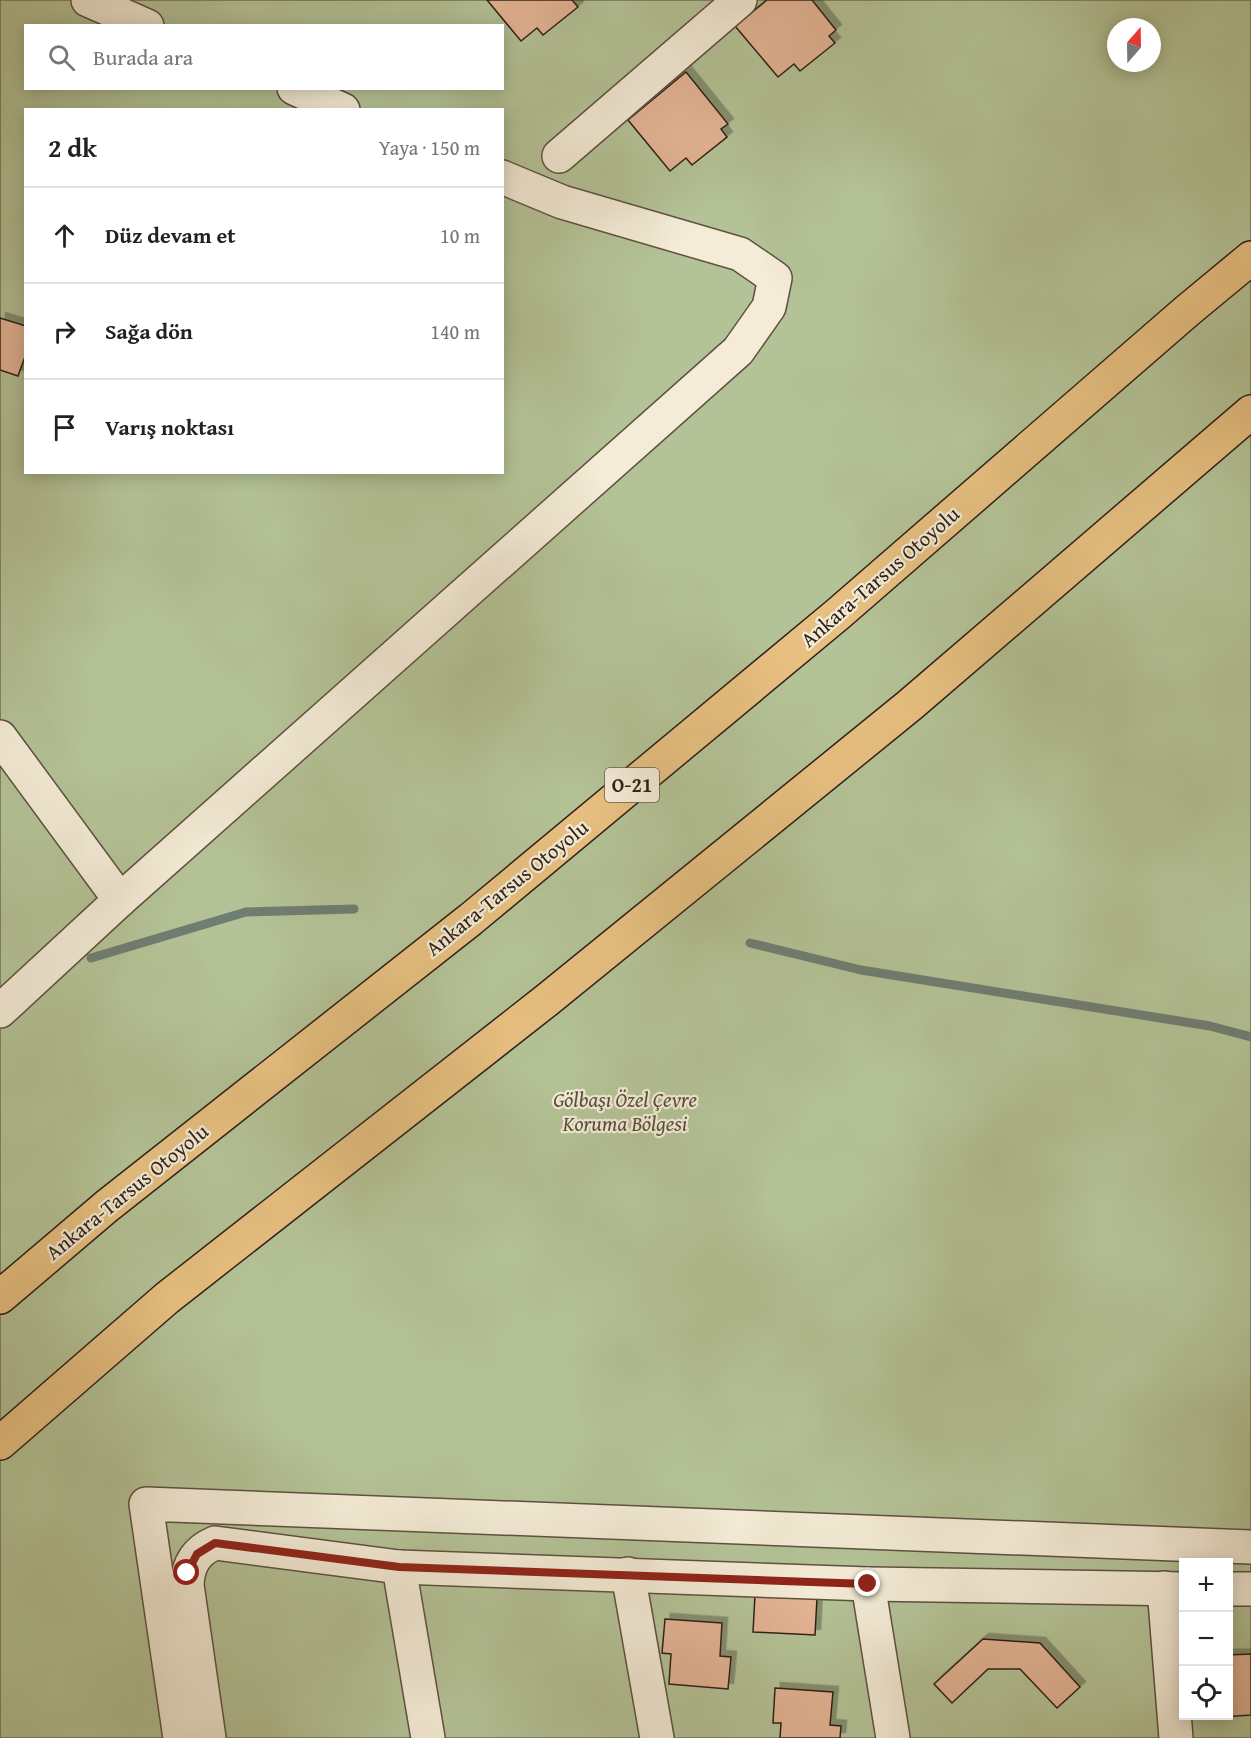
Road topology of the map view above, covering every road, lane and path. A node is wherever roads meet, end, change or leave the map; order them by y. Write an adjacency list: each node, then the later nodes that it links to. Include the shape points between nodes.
1 (88, 0): 3 (street)
2 (740, 0): 6 (street)
3 (142, 24)
4 (298, 90): 5 (street)
5 (339, 108)
6 (559, 156)
7 (504, 178): 11 (street, via 562,201 740,254 775,278 769,307 738,351)
8 (1251, 258): 13 (highway, Ankara-Tarsus Otoyolu / O-21, via 838,614 471,919 107,1206)
9 (1251, 412): 14 (highway, via 910,705 547,1000 167,1298)
10 (0, 737): 11 (street)
11 (120, 900): 12 (street)
12 (0, 1011)
13 (0, 1297)
14 (0, 1443)
15 (1251, 1548): 22 (street, via 146,1504)
16 (399, 1567): 17 (street); 23 (street, via 215,1543 197,1554 187,1573 187,1585); 24 (street)
17 (628, 1574): 18 (street); 25 (street)
18 (868, 1584): 19 (street); 26 (street)
19 (1174, 1588): 27 (street)
20 (1233, 1589): 21 (street)
21 (1251, 1589)
22 (180, 1738)
23 (209, 1738)
24 (428, 1738)
25 (657, 1738)
26 (893, 1738)
27 (1176, 1738)

